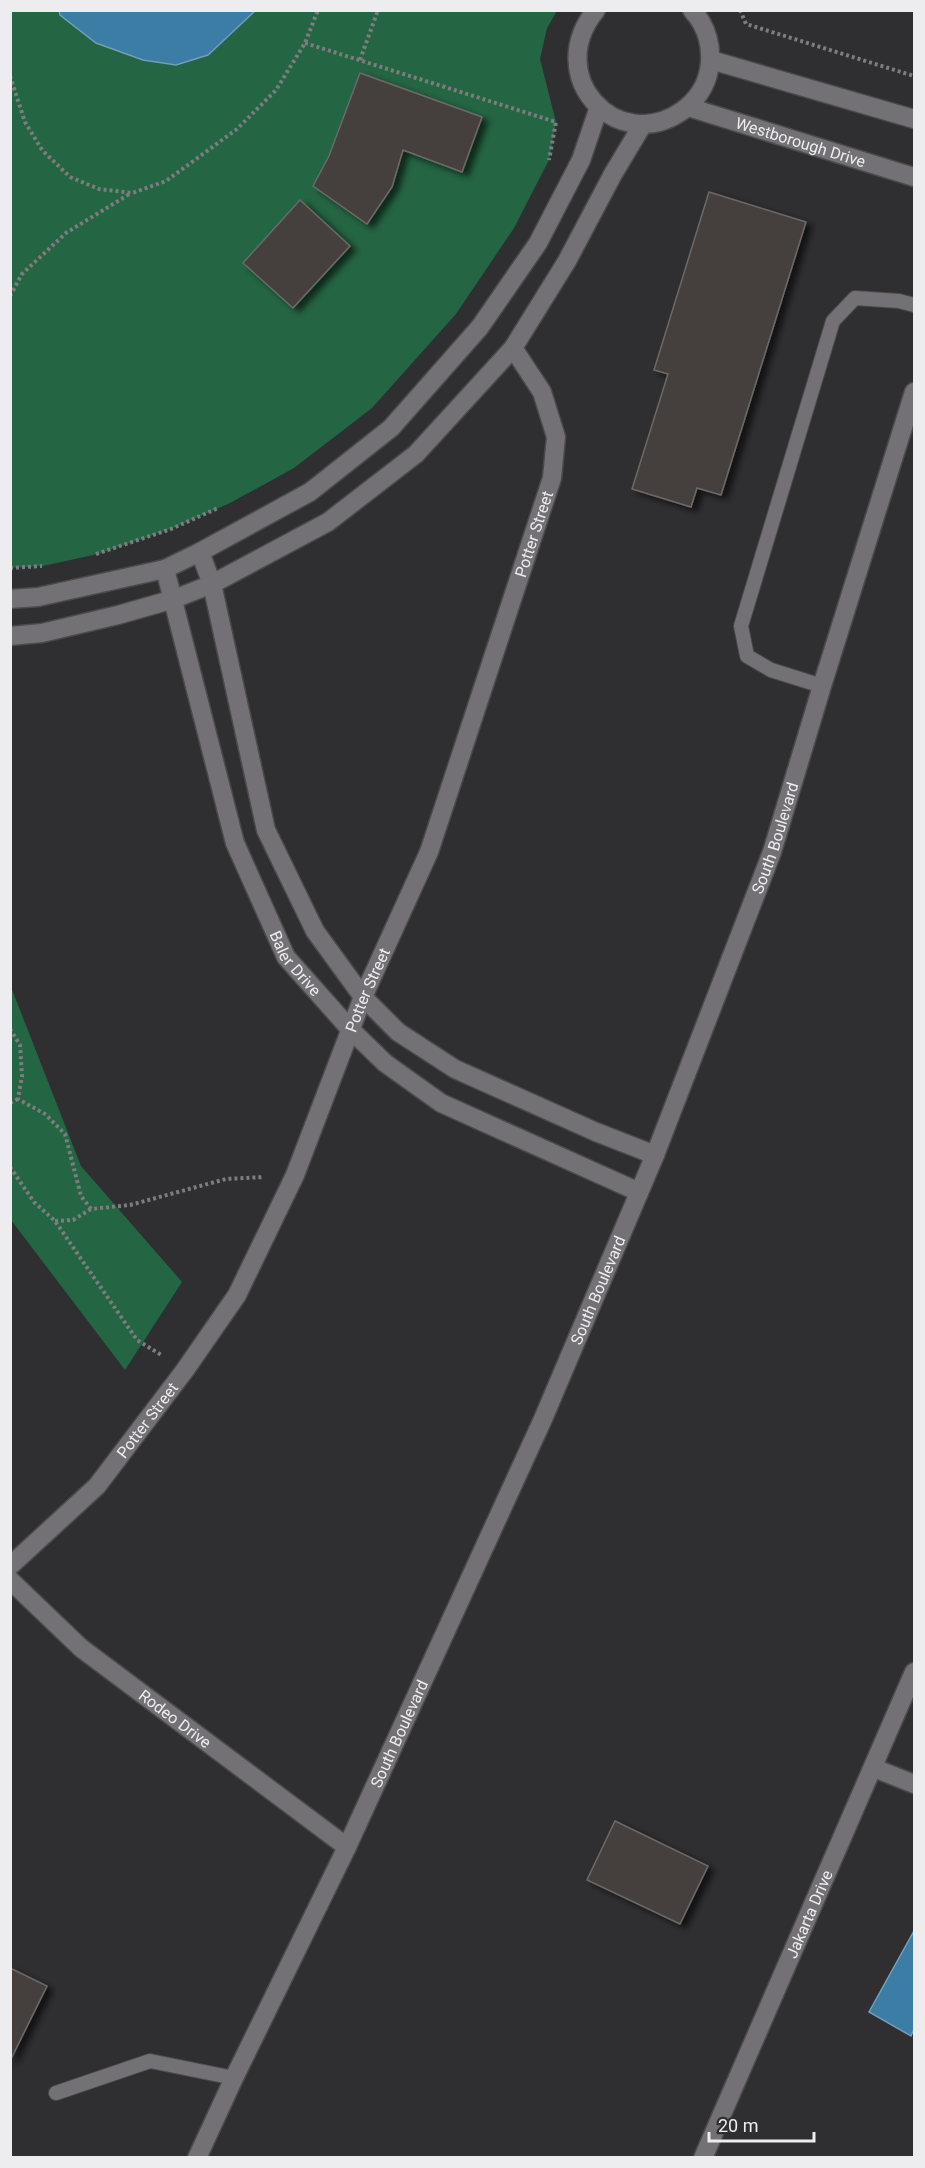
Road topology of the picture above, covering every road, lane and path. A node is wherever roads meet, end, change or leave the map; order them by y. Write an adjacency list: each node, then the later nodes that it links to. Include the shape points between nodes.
1 (318, 10): 6 (path)
2 (378, 10): 7 (path)
3 (596, 10): 11 (street, via 578,44 577,67 584,89)
4 (692, 10): 8 (street, via 709,38)
5 (740, 10): 10 (path, via 746,24)
6 (305, 43): 7 (path); 17 (path, via 276,90 237,129 166,181)
7 (360, 60): 15 (path, via 556,122)
8 (711, 60): 12 (street, via 708,77); 13 (street)
9 (10, 76): 17 (path, via 25,122 42,150 70,177 99,189)
10 (915, 76)
11 (598, 107): 14 (street, via 619,119); 23 (street, via 581,160 538,243 480,327 391,428 310,492)
12 (688, 107): 14 (street, via 659,123); 16 (street, Westborough Drive)
13 (915, 119)
14 (643, 124): 20 (street, via 567,261)
15 (544, 170)
16 (915, 177)
17 (132, 193): 18 (path, via 66,233 22,274)
18 (10, 296)
19 (915, 305): 32 (lane, via 855,298 832,321 741,626 747,656 771,670)
20 (513, 348): 28 (street, via 416,454 328,522); 33 (street, Potter Street, via 542,392 556,437 552,478 429,852)
21 (915, 392): 32 (street, South Boulevard)
22 (220, 507): 24 (path, via 171,529)
23 (200, 552): 27 (street); 28 (street, Baler Drive)
24 (87, 556)
25 (43, 566): 26 (path)
26 (10, 568)
27 (165, 569): 29 (street, via 38,597); 30 (street, Baler Drive)
28 (212, 584): 30 (street); 33 (street, Baler Drive, via 266,830 315,931)
29 (10, 599)
30 (174, 599): 31 (street, via 42,633); 35 (street, Baler Drive, via 235,843 286,957)
31 (10, 636)
32 (822, 686): 38 (street, South Boulevard, via 772,852)
33 (363, 997): 35 (street, Potter Street); 38 (street, Baler Drive, via 398,1032 455,1070)
34 (10, 1029): 36 (path, via 20,1045 22,1076)
35 (350, 1029): 40 (street, Potter Street); 41 (street, Baler Drive, via 385,1063 441,1103)
36 (18, 1100): 37 (path); 42 (path, via 45,1114 65,1134 81,1196)
37 (10, 1103)
38 (655, 1155): 41 (street, South Boulevard)
39 (10, 1167): 43 (path, via 34,1202)
40 (295, 1175): 42 (path, via 226,1179 130,1205); 44 (street, Potter Street, via 237,1295)
41 (639, 1192): 50 (street, South Boulevard, via 543,1419)
42 (91, 1209): 43 (path, via 73,1220)
43 (55, 1221): 44 (path, via 137,1340)
44 (185, 1370): 45 (street, Potter Street, via 97,1486)
45 (10, 1566)
46 (10, 1580): 50 (street, Rodeo Drive, via 81,1648)
47 (915, 1672): 48 (street, Jakarta Drive)
48 (874, 1768): 49 (street); 53 (street, Jakarta Drive)
49 (915, 1784)
50 (347, 1847): 51 (street, South Boulevard)
51 (234, 2079): 52 (lane, via 150,2061); 54 (street, South Boulevard)
52 (56, 2093)
53 (710, 2154)
54 (197, 2157)

